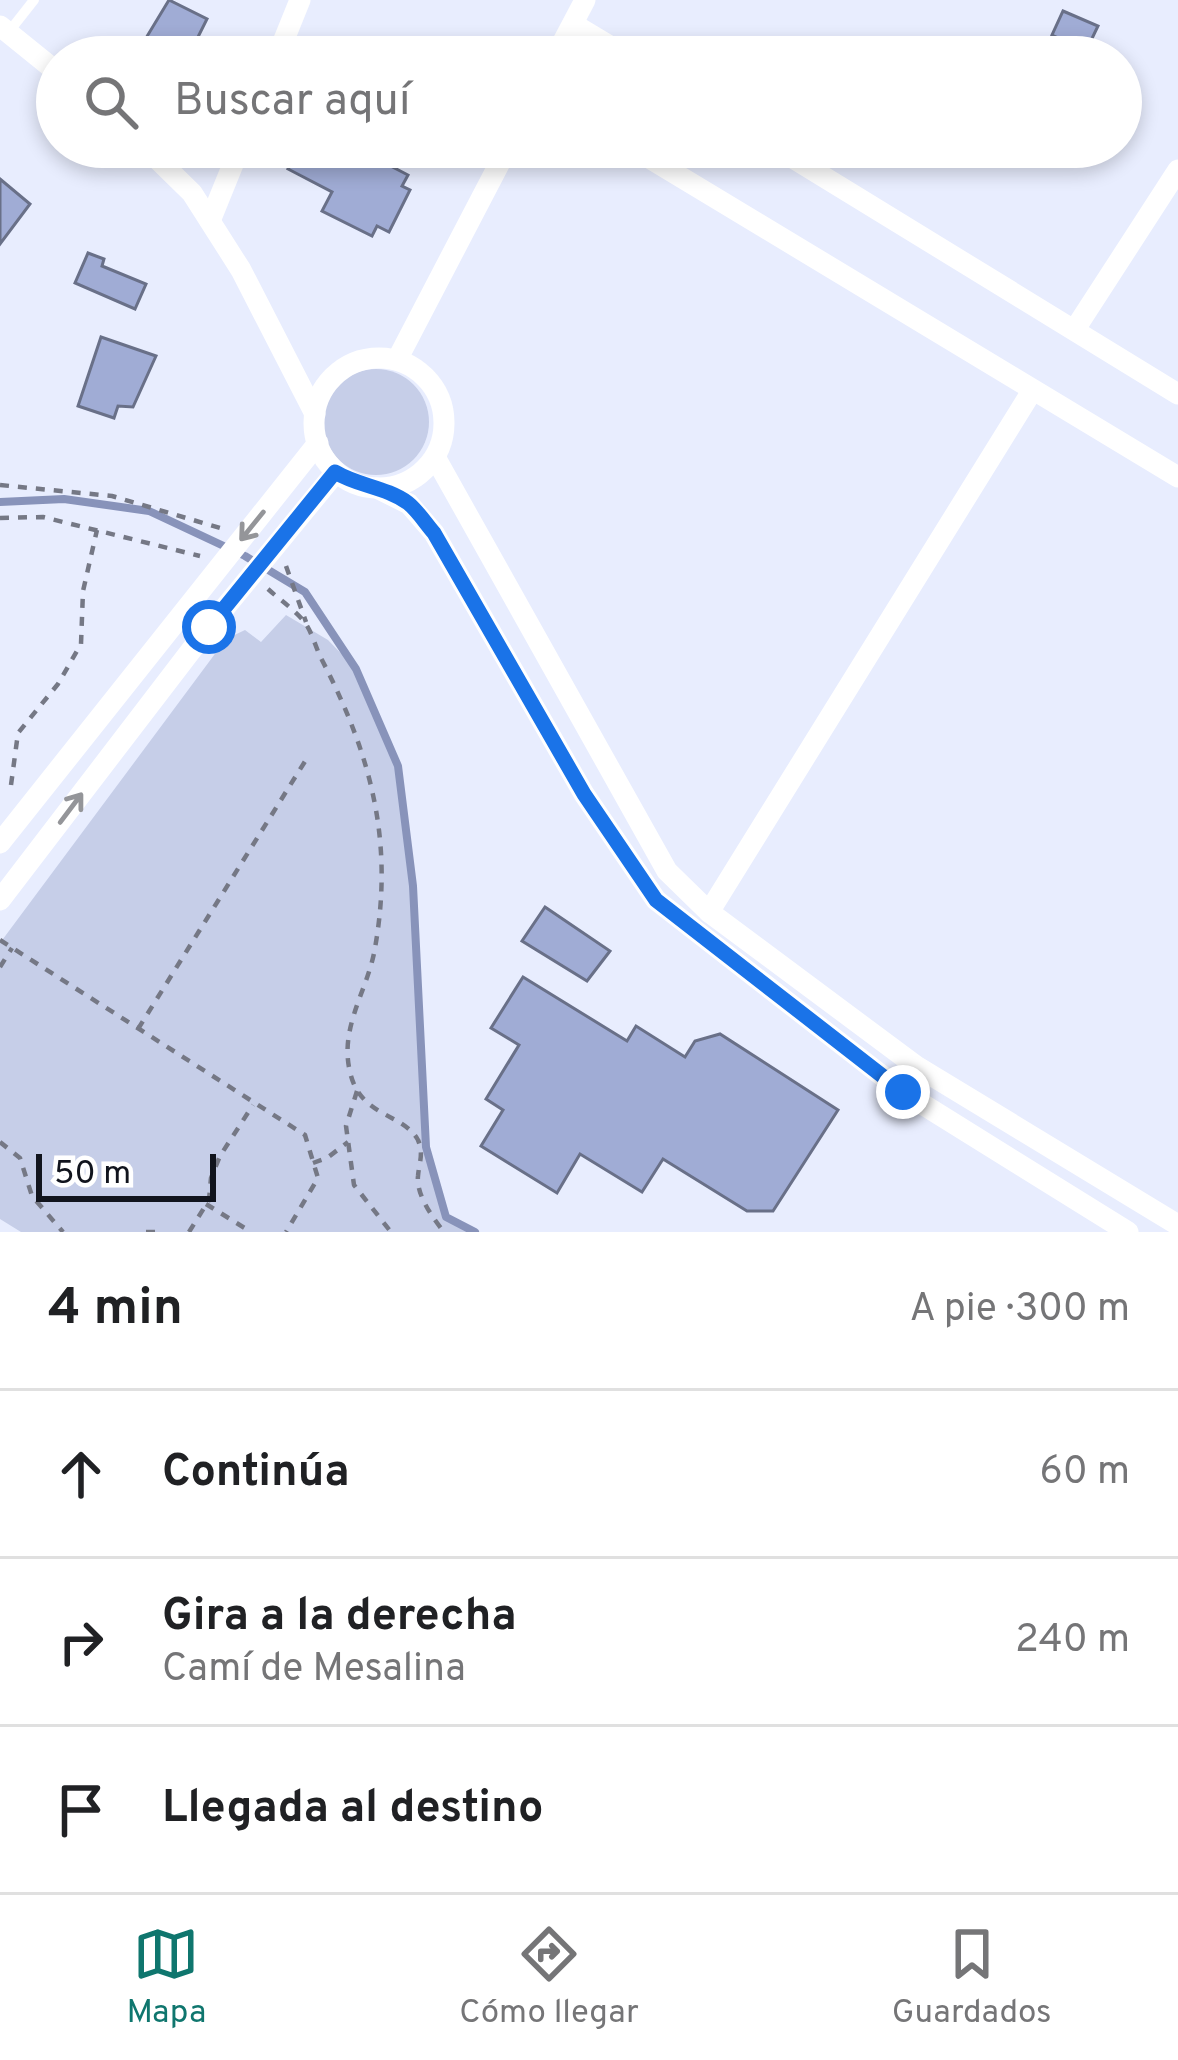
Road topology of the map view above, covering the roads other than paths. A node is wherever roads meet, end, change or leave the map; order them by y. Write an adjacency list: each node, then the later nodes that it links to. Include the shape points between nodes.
1 (34, 0): 5 (lane)
2 (300, 0): 6 (street)
3 (585, 0): 4 (street)
4 (573, 24): 7 (street); 8 (street)
5 (4, 30): 9 (street)
6 (285, 36)
7 (566, 36)
8 (593, 36)
9 (36, 55)
10 (166, 168): 16 (street)
11 (231, 168): 16 (street)
12 (497, 168): 18 (street)
13 (666, 168): 19 (street)
14 (810, 168): 17 (street)
15 (1178, 170): 17 (street)
16 (210, 221): 21 (street)
17 (1075, 329): 20 (street)
18 (397, 360): 21 (street, via 348,365 320,395); 23 (street, via 438,392 443,436)
19 (1032, 391): 25 (street); 29 (street)
20 (1178, 394)
21 (315, 414): 22 (street)
22 (318, 443): 24 (street); 27 (street, one-way to 27)
23 (435, 458): 26 (street, via 399,485); 29 (street, via 643,830 668,871)
24 (335, 472): 26 (street); 28 (street, one-way to 24)
25 (1178, 477)
26 (377, 488): 31 (street, via 409,504 434,533 584,794 656,900 903,1092)
27 (0, 843)
28 (0, 901)
29 (709, 912): 30 (street, via 916,1066)
30 (1178, 1225)
31 (1128, 1232)

